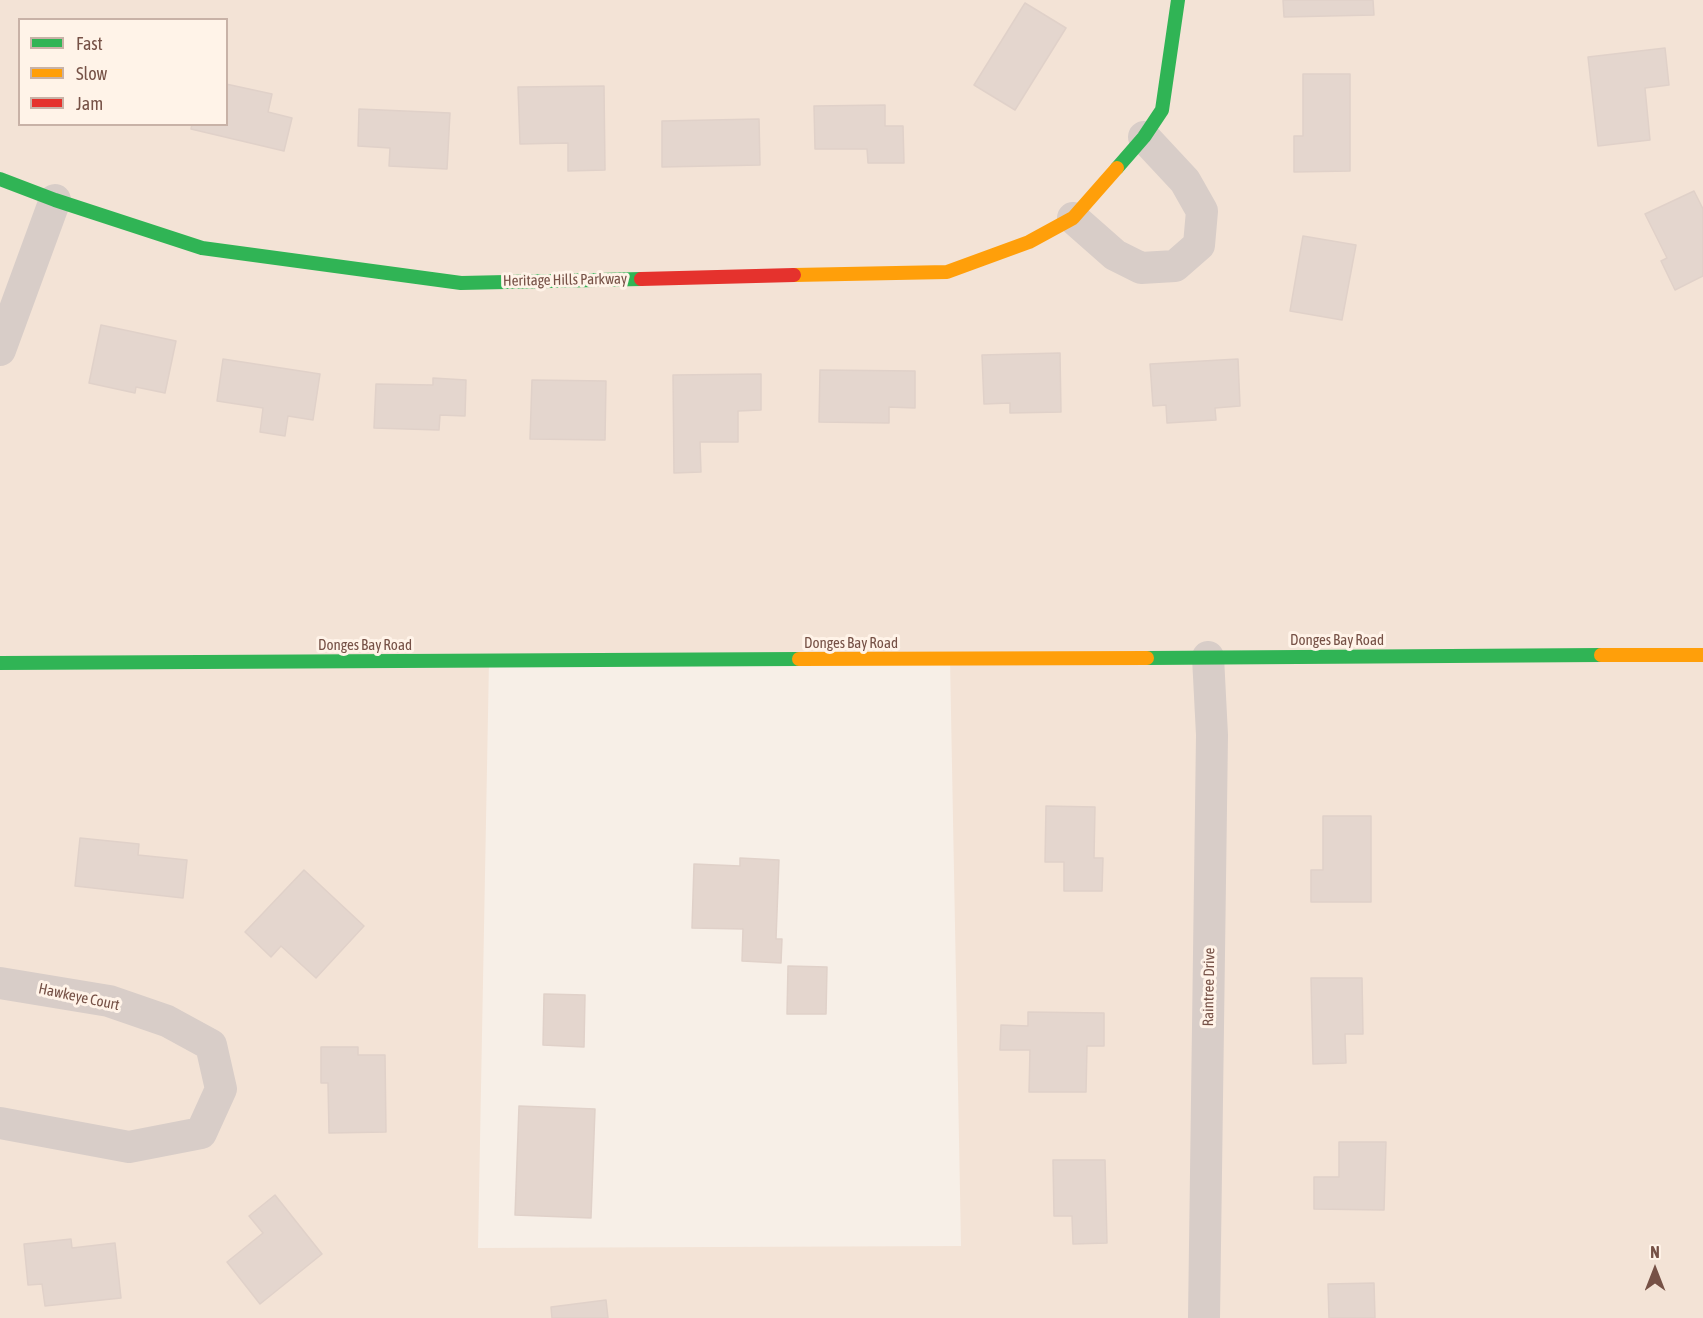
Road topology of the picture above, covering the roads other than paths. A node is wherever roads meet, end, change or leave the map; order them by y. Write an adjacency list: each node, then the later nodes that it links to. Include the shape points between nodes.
1 (1178, 0): 2 (street, Heritage Hills Parkway, via 1162,110)
2 (1144, 137): 5 (street, Heritage Hills Parkway); 5 (street, via 1185,181 1202,211 1199,245 1175,266 1140,268 1115,255)
3 (0, 179): 4 (street, Heritage Hills Parkway)
4 (55, 200): 5 (street, Heritage Hills Parkway, via 202,248 460,282 947,272 1029,242); 6 (street)
5 (1073, 218)
6 (0, 350)
7 (1703, 655): 8 (street, Donges Bay Road)
8 (1208, 657): 9 (street, Donges Bay Road); 12 (street, Raintree Drive, via 1212,735)
9 (0, 663)
10 (0, 983): 11 (street, Hawkeye Court, via 109,1001 167,1021 211,1045 221,1089 201,1133 129,1146)
11 (0, 1123)
12 (1204, 1318)

